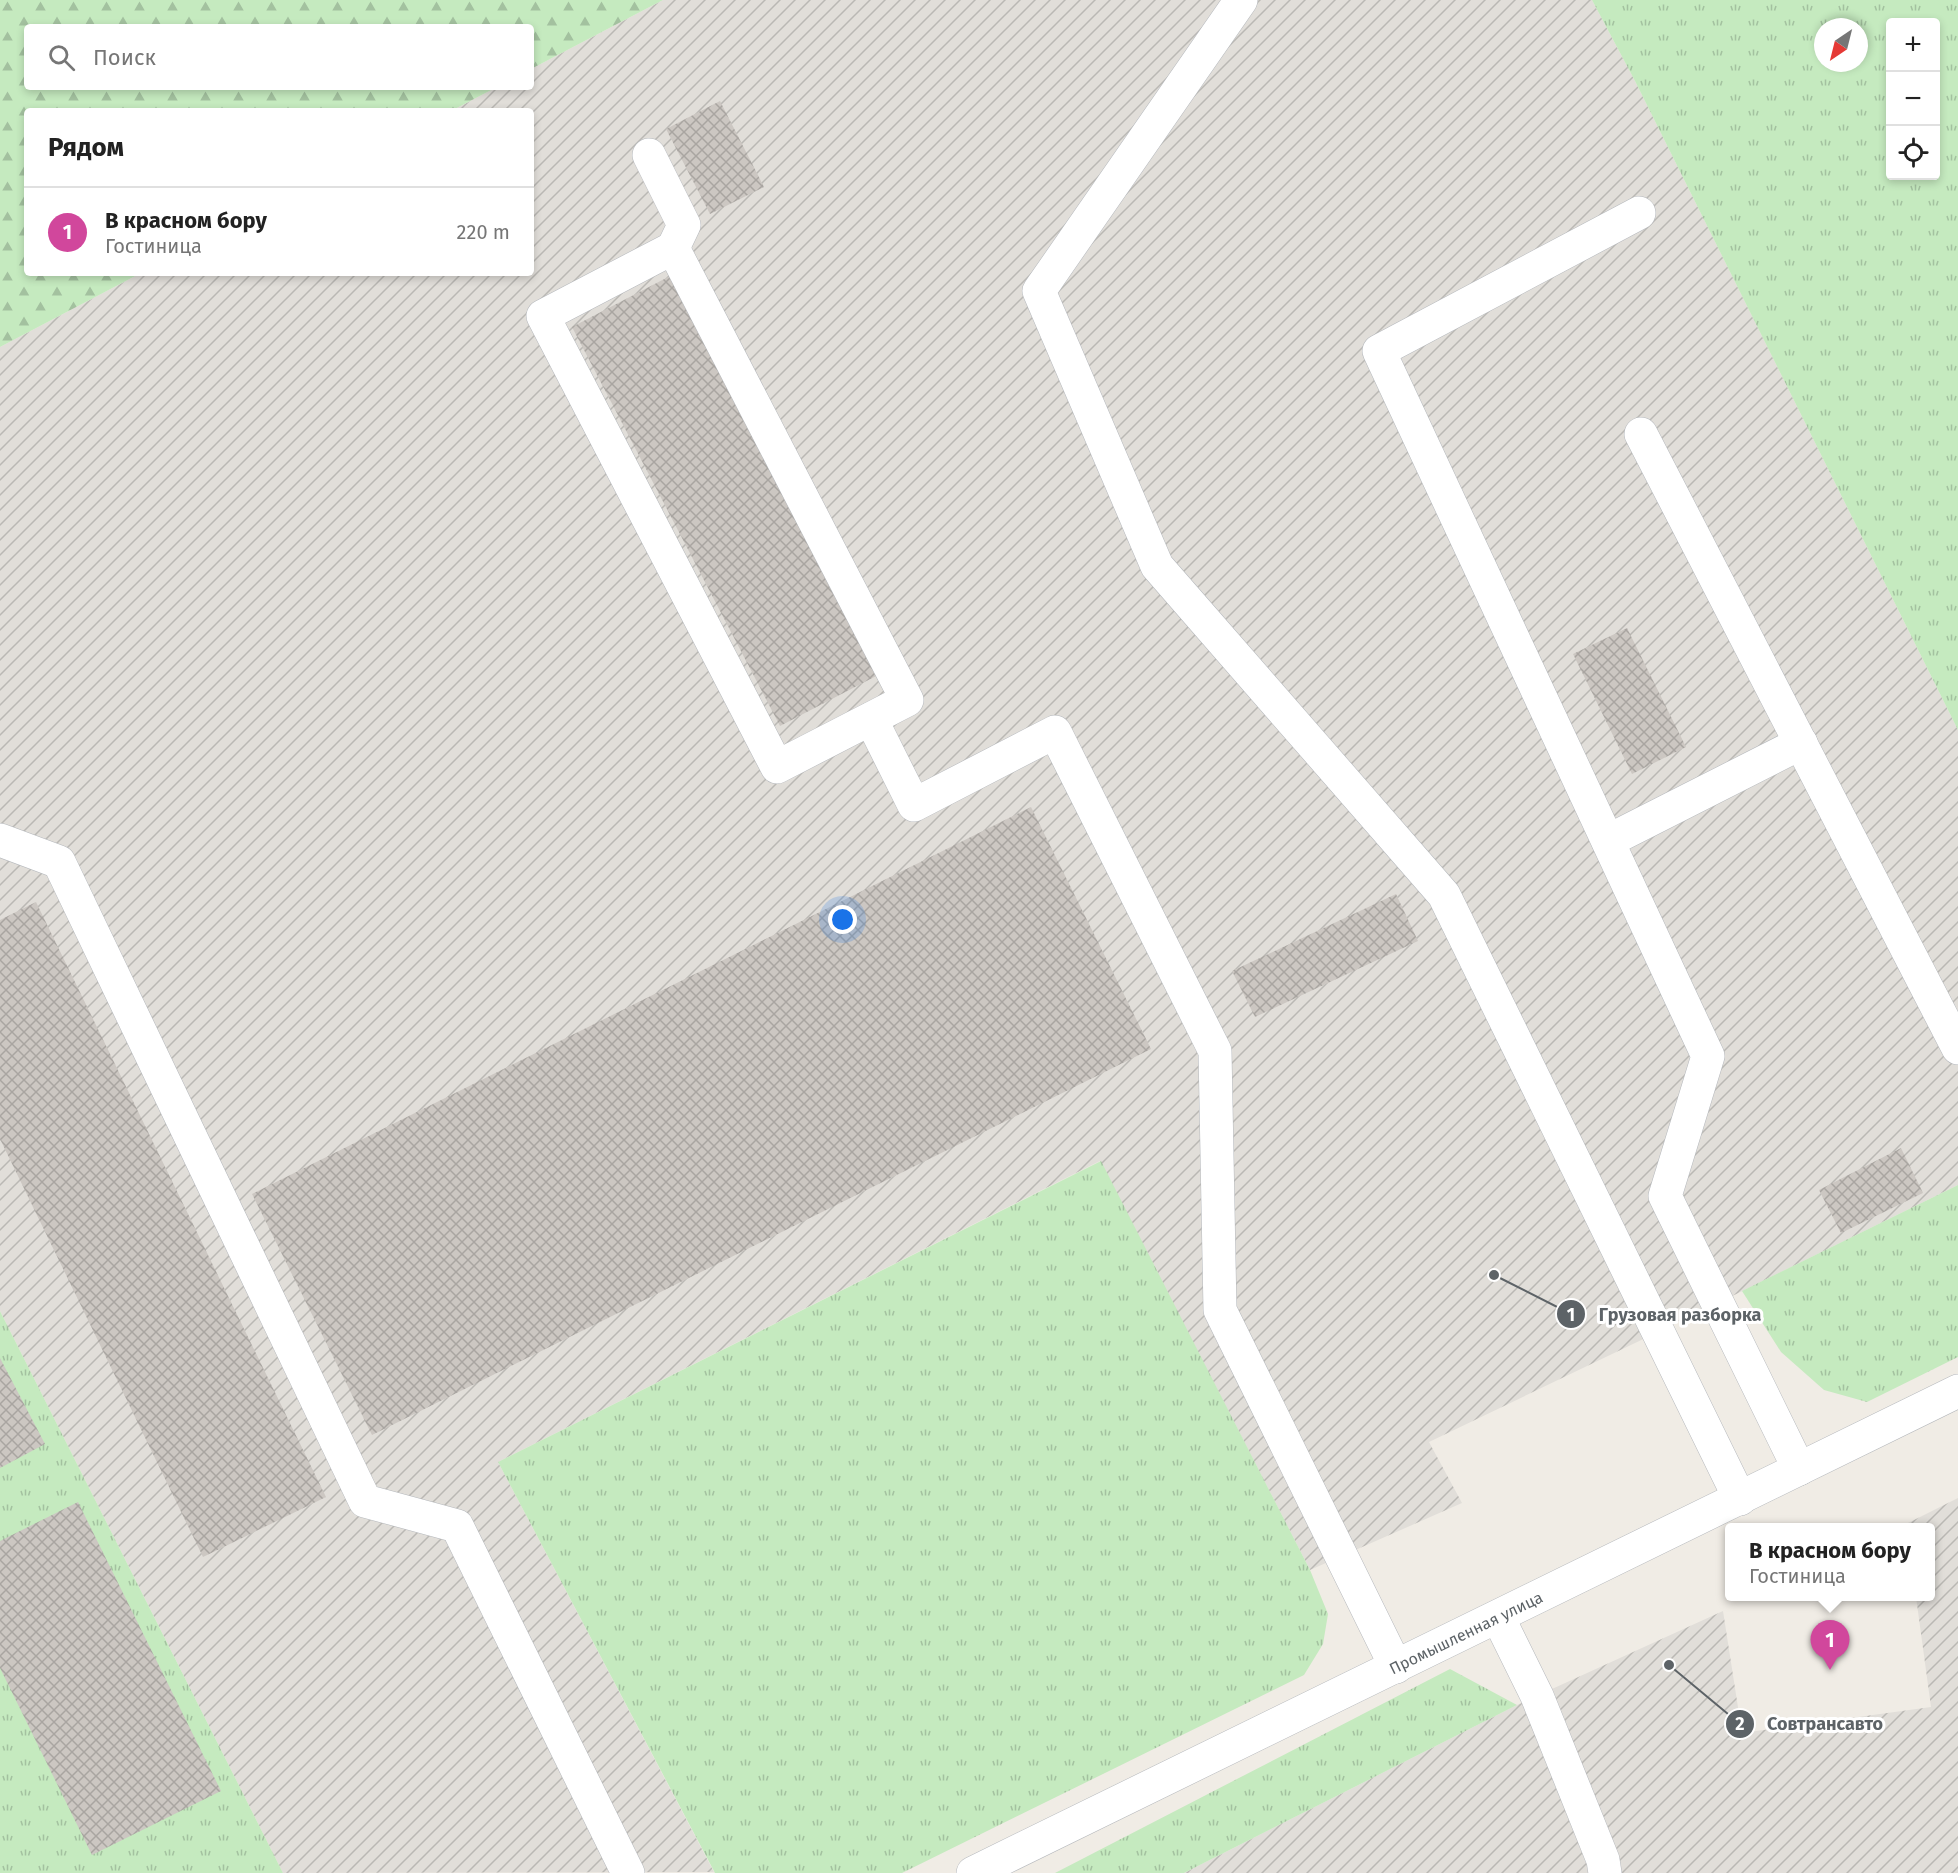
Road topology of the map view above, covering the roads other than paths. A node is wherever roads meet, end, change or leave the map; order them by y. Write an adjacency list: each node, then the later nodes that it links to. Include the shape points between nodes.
1 (1241, 0): 13 (street, via 1039,291 1157,566 1444,895)
2 (649, 155): 4 (street, via 684,225)
3 (1639, 213): 9 (street, via 1379,351)
4 (673, 249): 6 (street, via 907,700); 6 (street, via 543,316 777,767)
5 (1641, 434): 7 (street)
6 (871, 719): 15 (street, via 914,805 1055,732 1215,1052 1220,1310)
7 (1801, 743): 9 (street); 10 (street)
8 (0, 840): 16 (street, via 59,862 365,1501 457,1526)
9 (1608, 842): 12 (street, via 1708,1056 1665,1196)
10 (1958, 1048)
11 (1958, 1391): 12 (street, Промышленная улица)
12 (1799, 1469): 13 (street, Промышленная улица)
13 (1740, 1499): 14 (street, Промышленная улица)
14 (1498, 1617): 15 (street, Промышленная улица); 18 (street, via 1537,1696)
15 (1396, 1667): 17 (street, Промышленная улица)
16 (628, 1873)
17 (973, 1873)
18 (1605, 1873)

